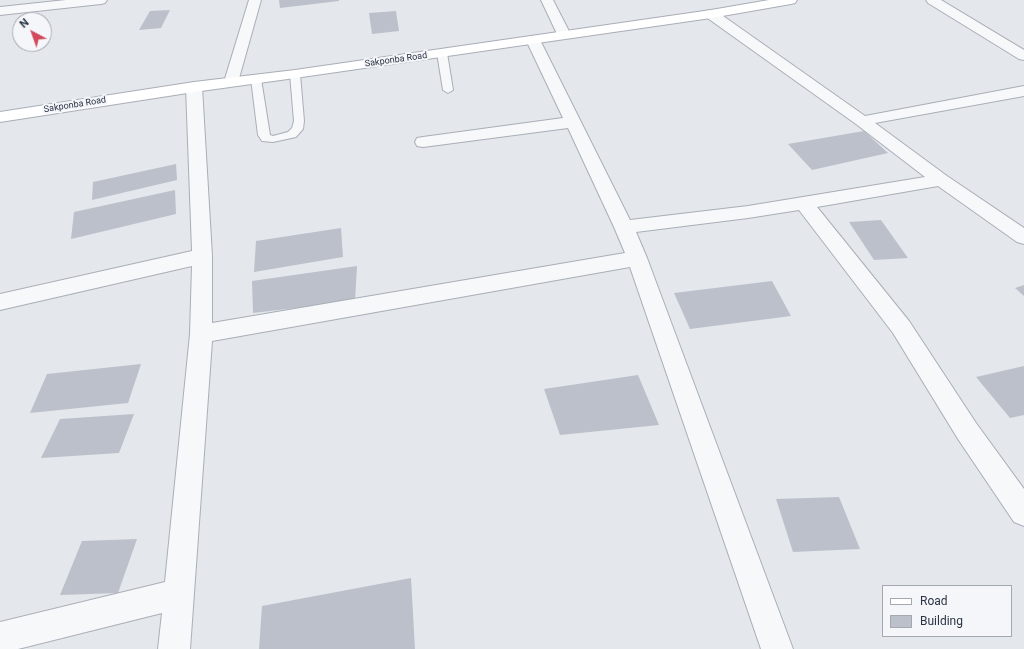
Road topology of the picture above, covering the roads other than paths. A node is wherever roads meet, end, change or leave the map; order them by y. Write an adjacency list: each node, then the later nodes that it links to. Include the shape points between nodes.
1 (101, 0): 6 (street)
2 (255, 0): 15 (street)
3 (547, 0): 9 (street)
4 (785, 0): 8 (main road, Sakponba Road)
5 (932, 0): 12 (street)
6 (69, 2): 7 (street)
7 (0, 11)
8 (711, 14): 9 (main road, Sakponba Road); 20 (street)
9 (564, 35): 10 (main road, Sakponba Road)
10 (533, 40): 11 (main road, Sakponba Road); 21 (street)
11 (442, 53): 13 (main road, Sakponba Road); 17 (lane)
12 (1024, 56)
13 (295, 74): 14 (main road, Sakponba Road); 14 (lane, via 300,121 298,130 292,135 273,139 266,139 264,136)
14 (256, 79): 15 (main road, Sakponba Road)
15 (231, 82): 16 (main road, Sakponba Road)
16 (194, 86): 19 (main road, Sakponba Road); 27 (street)
17 (448, 90)
18 (1024, 91): 20 (street)
19 (0, 117)
20 (862, 121): 23 (street)
21 (573, 122): 22 (street); 25 (street)
22 (423, 142)
23 (941, 180): 24 (street); 26 (street)
24 (804, 202): 25 (street, via 748,212); 31 (street, via 901,327 967,431)
25 (624, 227): 28 (street)
26 (1024, 237)
27 (202, 256): 29 (street); 30 (street)
28 (637, 258): 30 (street); 35 (street)
29 (0, 302)
30 (201, 334): 32 (street)
31 (1024, 512)
32 (179, 594): 33 (street); 34 (street)
33 (0, 638)
34 (174, 649)
35 (777, 649)

